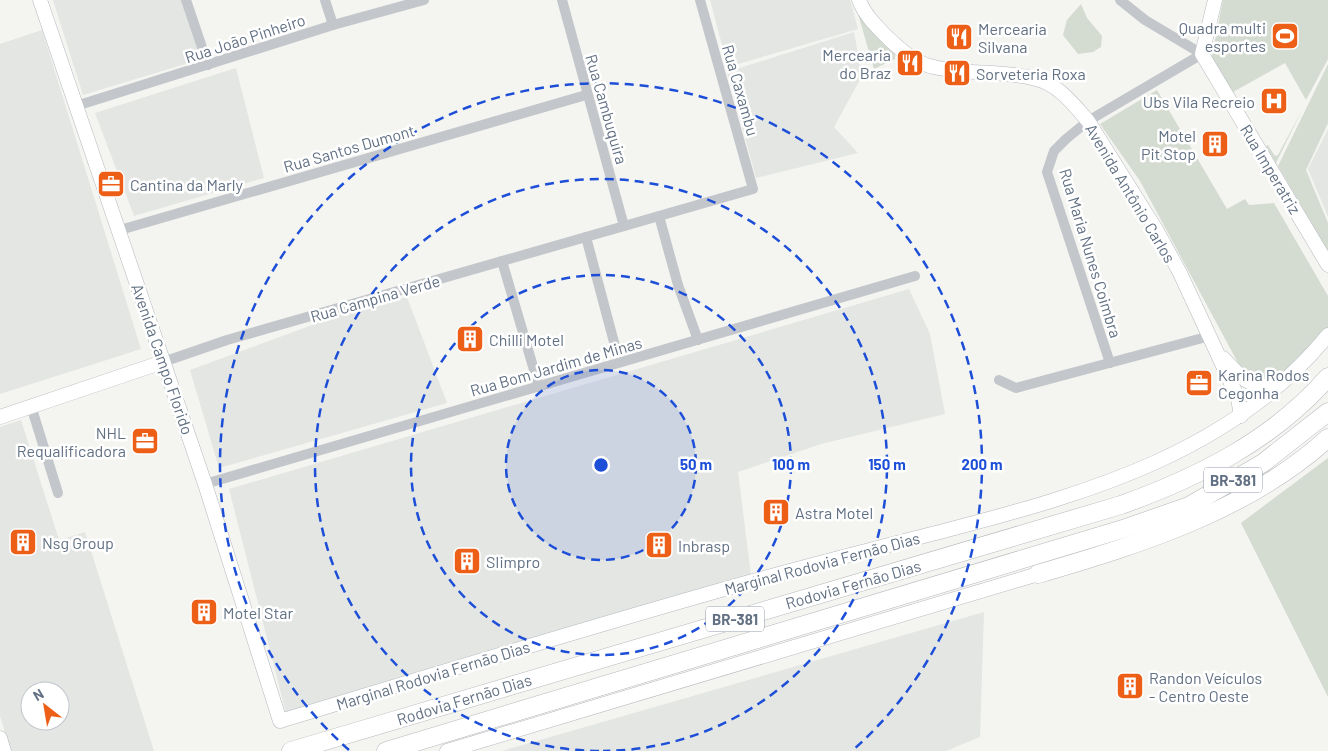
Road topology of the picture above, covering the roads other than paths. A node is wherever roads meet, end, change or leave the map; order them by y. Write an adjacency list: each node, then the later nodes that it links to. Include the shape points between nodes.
1 (40, 0): 14 (main road, Avenida Campo Florido)
2 (186, 0): 12 (street)
3 (325, 0): 10 (street)
4 (424, 0): 10 (street, Rua João Pinheiro)
5 (562, 0): 13 (street, Rua Cambuquira)
6 (700, 0): 16 (street, Rua Caxambu)
7 (859, 0): 15 (main road, Avenida Antônio Carlos, via 872,22 906,53 933,67 1037,79 1062,93)
8 (1120, 0): 11 (street, Rua Imperatriz)
9 (1215, 0): 11 (main road)
10 (333, 25): 12 (street, Rua João Pinheiro)
11 (1202, 54): 15 (street, Rua Maria Nunes Coimbra); 22 (main road, Rua Imperatriz)
12 (208, 65): 14 (street, Rua João Pinheiro)
13 (586, 95): 18 (street, Rua Cambuquira); 19 (street, Rua Santos Dumont)
14 (76, 106): 19 (main road, Avenida Campo Florido)
15 (1088, 121): 24 (main road, Avenida Antônio Carlos, via 1158,231); 30 (street, Rua Maria Nunes Coimbra, via 1054,152 1047,172)
16 (752, 189): 17 (street, Rua Campina Verde)
17 (660, 216): 18 (street, Rua Campina Verde); 26 (street, via 678,285)
18 (624, 226): 20 (street, Rua Campina Verde)
19 (120, 230): 29 (main road, Avenida Campo Florido)
20 (586, 237): 21 (street, Rua Campina Verde); 27 (street)
21 (502, 261): 29 (street, Rua Campina Verde, via 227,340); 34 (street)
22 (1328, 265)
23 (915, 276): 26 (street, Rua Bom Jardim de Minas)
24 (1210, 336): 28 (main road, Avenida Antônio Carlos); 30 (street)
25 (1328, 336): 33 (main road, Marginal Rodovia Fernão Dias / BR-381)
26 (698, 340): 34 (street, Rua Bom Jardim de Minas)
27 (615, 346)
28 (1215, 350): 33 (main road, Avenida Antônio Carlos, via 1246,382 1260,387); 37 (main road, Avenida Antônio Carlos, via 1238,398)
29 (163, 362): 35 (main road, Rua Campina Verde); 40 (main road, Avenida Campo Florido)
30 (1110, 363): 32 (street, via 1016,388)
31 (1328, 377): 46 (highway, Rodovia Fernão Dias / BR-381, via 1281,422 1246,447 1179,482 1121,505)
32 (1000, 380)
33 (1284, 381): 37 (main road, Marginal Rodovia Fernão Dias / BR-381)
34 (539, 387): 40 (street, Rua Bom Jardim de Minas)
35 (31, 406): 38 (main road, Rua Campina Verde); 41 (street)
36 (1328, 412): 47 (highway, Rodovia Fernão Dias / BR-381, via 1263,463 1190,506)
37 (1241, 416): 43 (main road, Marginal Rodovia Fernão Dias / BR-381, via 1170,457 1112,481 996,517 722,589)
38 (0, 417)
39 (1328, 438): 42 (highway, via 1264,486 1198,519 1116,551)
40 (205, 484): 43 (main road, Avenida Campo Florido)
41 (58, 493)
42 (1038, 574): 48 (main road, BR-381)
43 (280, 720)
44 (0, 738): 45 (main road)
45 (4, 751)
46 (291, 751)
47 (386, 751)
48 (447, 751)

